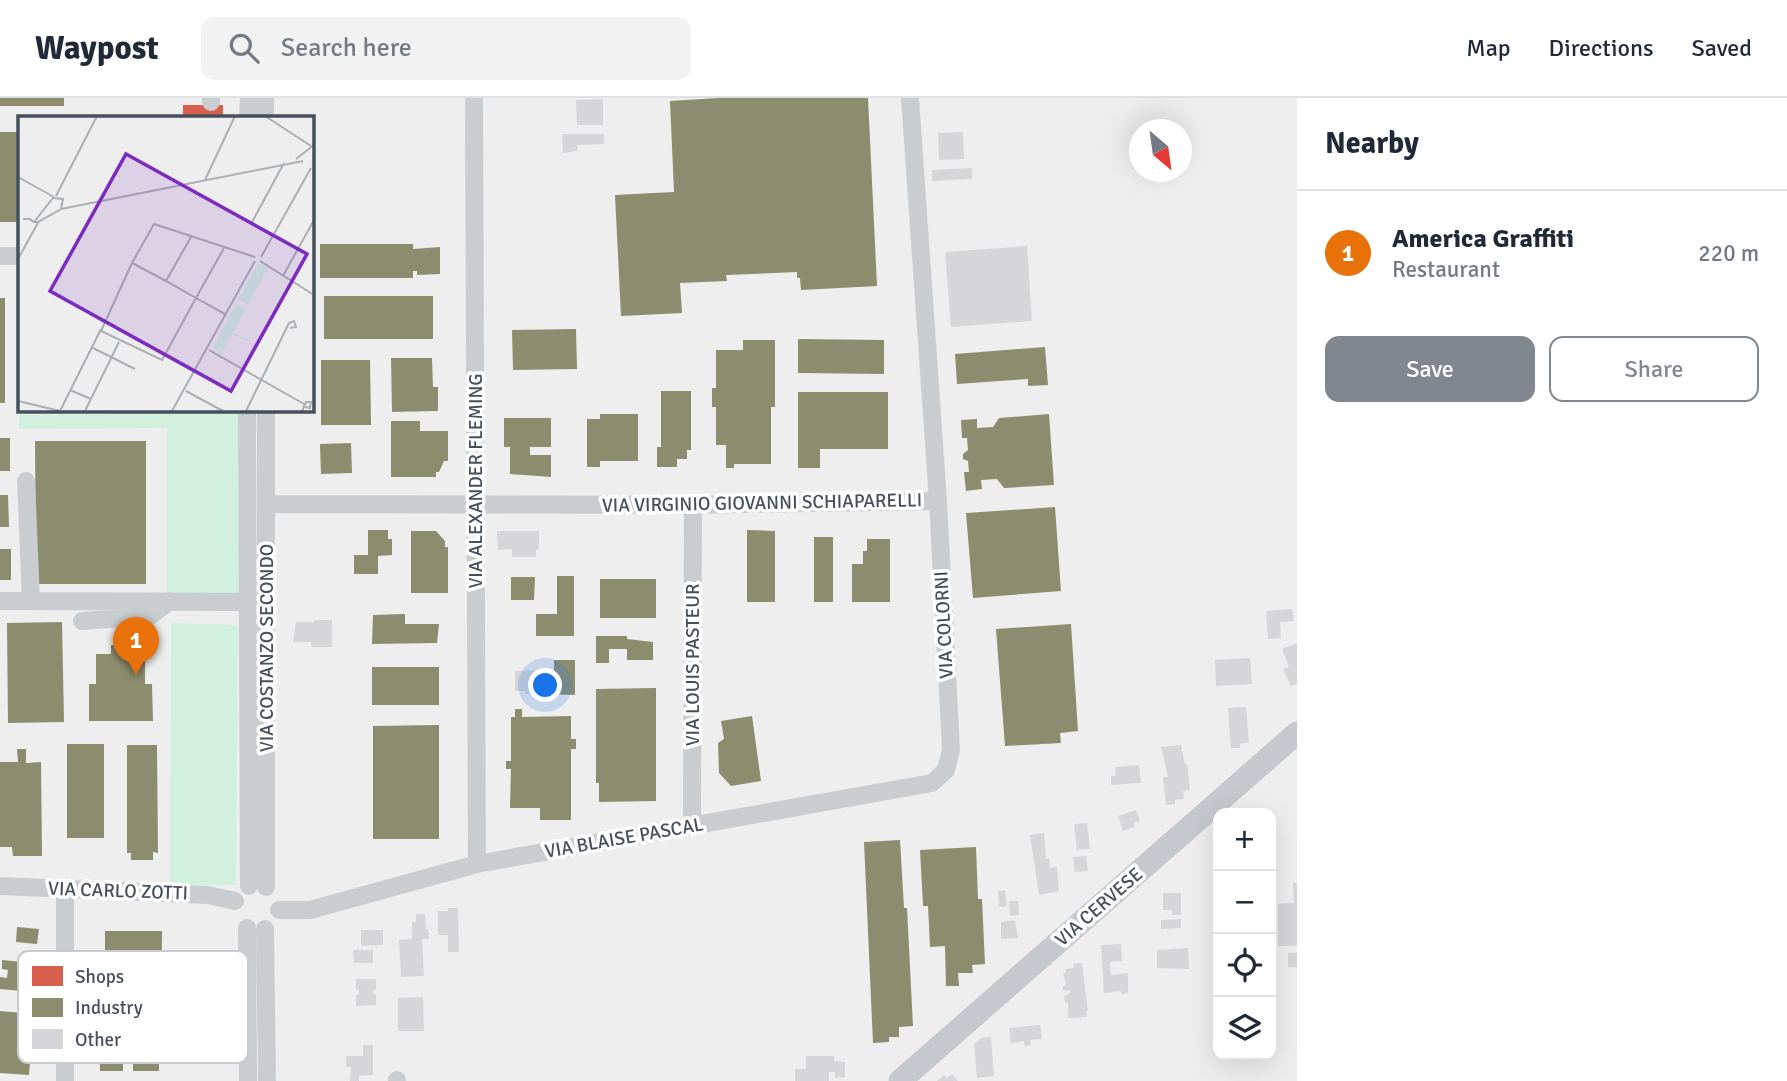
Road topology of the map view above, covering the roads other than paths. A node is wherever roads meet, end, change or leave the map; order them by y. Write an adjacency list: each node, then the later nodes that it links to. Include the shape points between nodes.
1 (248, 98): 5 (street)
2 (265, 98): 6 (street)
3 (474, 98): 14 (street, VIA ALEXANDER FLEMING)
4 (910, 98): 12 (street, VIA VIRGINIO GIOVANNI SCHIAPARELLI)
5 (248, 116)
6 (265, 116)
7 (0, 256): 8 (street)
8 (18, 256)
9 (247, 411): 19 (street, VIA COSTANZO SECONDO)
10 (267, 411): 13 (street, VIA COSTANZO SECONDO)
11 (26, 481): 17 (street)
12 (938, 501): 15 (street, VIA VIRGINIO GIOVANNI SCHIAPARELLI); 22 (street, VIA COLORNI)
13 (267, 503): 14 (street, VIA VIRGINIO GIOVANNI SCHIAPARELLI); 26 (street, VIA COSTANZO SECONDO)
14 (476, 505): 15 (street, VIA VIRGINIO GIOVANNI SCHIAPARELLI); 24 (street, VIA ALEXANDER FLEMING)
15 (693, 505): 23 (street, VIA LOUIS PASTEUR)
16 (0, 601): 17 (street)
17 (31, 601): 18 (street)
18 (170, 601): 19 (street); 20 (street, via 150,616)
19 (249, 602): 26 (street, VIA COSTANZO SECONDO)
20 (82, 621)
21 (1297, 733): 36 (main road, VIA CERVESE)
22 (951, 750): 23 (street, VIA BLAISE PASCAL, via 946,770 932,783)
23 (692, 825): 24 (street, VIA BLAISE PASCAL)
24 (477, 864): 29 (street, VIA BLAISE PASCAL, via 310,910)
25 (0, 886): 27 (street, VIA CARLO ZOTTI)
26 (258, 886): 28 (street); 29 (street, via 277,896)
27 (65, 888): 28 (street, VIA CARLO ZOTTI, via 208,895); 31 (street)
28 (235, 901): 30 (street, via 237,920)
29 (279, 911): 30 (street, via 275,922)
30 (256, 929): 34 (street); 35 (street)
31 (65, 951)
32 (65, 1063): 33 (street)
33 (65, 1081)
34 (248, 1081)
35 (267, 1081)
36 (900, 1081)

